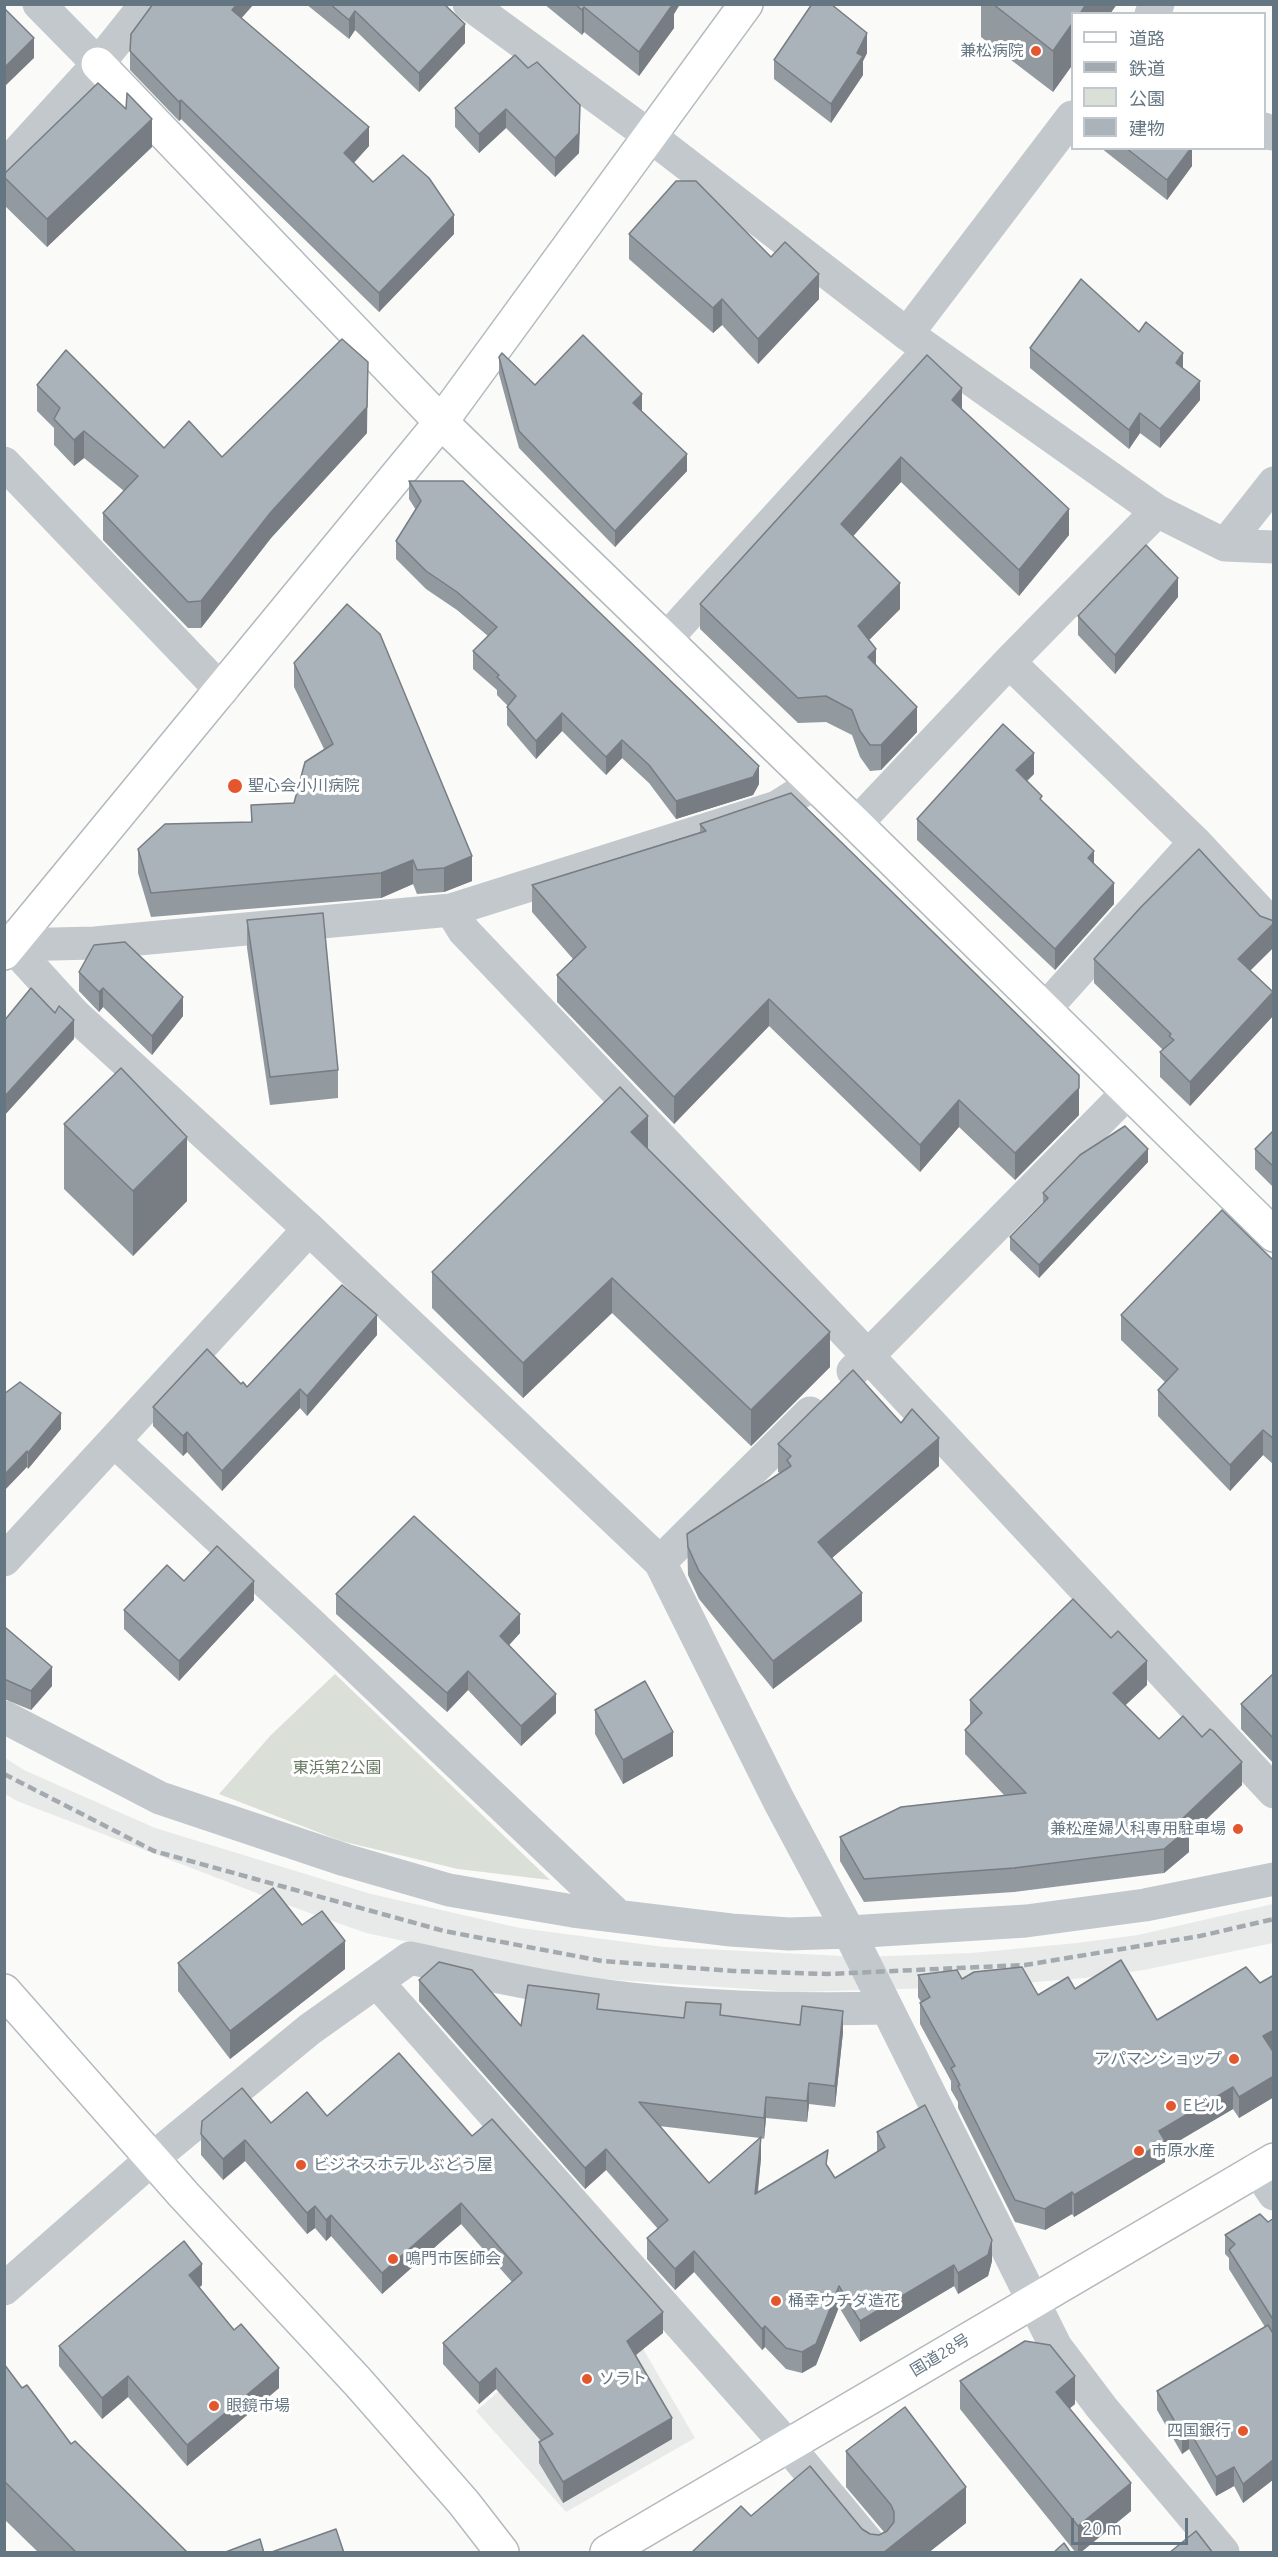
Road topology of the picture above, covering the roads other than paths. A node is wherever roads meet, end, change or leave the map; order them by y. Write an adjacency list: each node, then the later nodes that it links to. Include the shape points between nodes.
1 (39, 4): 5 (street)
2 (146, 4): 5 (street)
3 (469, 4): 7 (street)
4 (746, 4): 7 (main road)
5 (98, 64): 8 (street); 10 (main road)
6 (1071, 118): 9 (street)
7 (650, 136): 9 (street); 10 (main road)
8 (4, 167)
9 (918, 342): 13 (street); 16 (street)
10 (441, 422): 16 (main road); 18 (main road)
11 (4, 463): 18 (street)
12 (1274, 483): 14 (street)
13 (1157, 511): 14 (street); 17 (street)
14 (1225, 544): 15 (street)
15 (1274, 547)
16 (666, 639): 19 (main road)
17 (1009, 662): 20 (street); 21 (street)
18 (222, 691): 24 (main road)
19 (815, 783): 20 (main road); 22 (street, via 777,807)
20 (856, 824): 25 (main road)
21 (1195, 842): 23 (street); 25 (street)
22 (451, 910): 24 (street, via 95,943); 29 (street, via 464,931)
23 (1274, 927)
24 (7, 945): 27 (street, via 76,1016)
25 (1044, 1010): 26 (main road)
26 (1128, 1092): 28 (main road); 29 (street)
27 (309, 1229): 30 (street); 32 (street)
28 (1274, 1235)
29 (868, 1356): 32 (street); 34 (street)
30 (114, 1441): 31 (street); 36 (street)
31 (4, 1560)
32 (660, 1562): 37 (street)
33 (4, 1717): 36 (street, via 160,1798 345,1860 449,1890)
34 (1274, 1792)
35 (1274, 1879): 37 (street, via 1145,1905 1048,1918)
36 (616, 1915): 37 (street, via 731,1930 789,1934)
37 (849, 1932): 40 (street)
38 (377, 1982): 40 (street, via 410,1958 608,1996 792,2010); 41 (street, via 310,2029); 45 (street)
39 (4, 1991): 41 (main road)
40 (885, 2008): 44 (street)
41 (152, 2159): 43 (street); 46 (main road, via 358,2382 464,2503)
42 (1268, 2174): 44 (main road, 国道28号)
43 (4, 2289)
44 (1033, 2300): 45 (main road, 国道28号); 49 (street, via 1056,2347)
45 (788, 2446): 47 (main road, 国道28号); 48 (street)
46 (502, 2553)
47 (607, 2553)
48 (876, 2553)
49 (1223, 2553)

